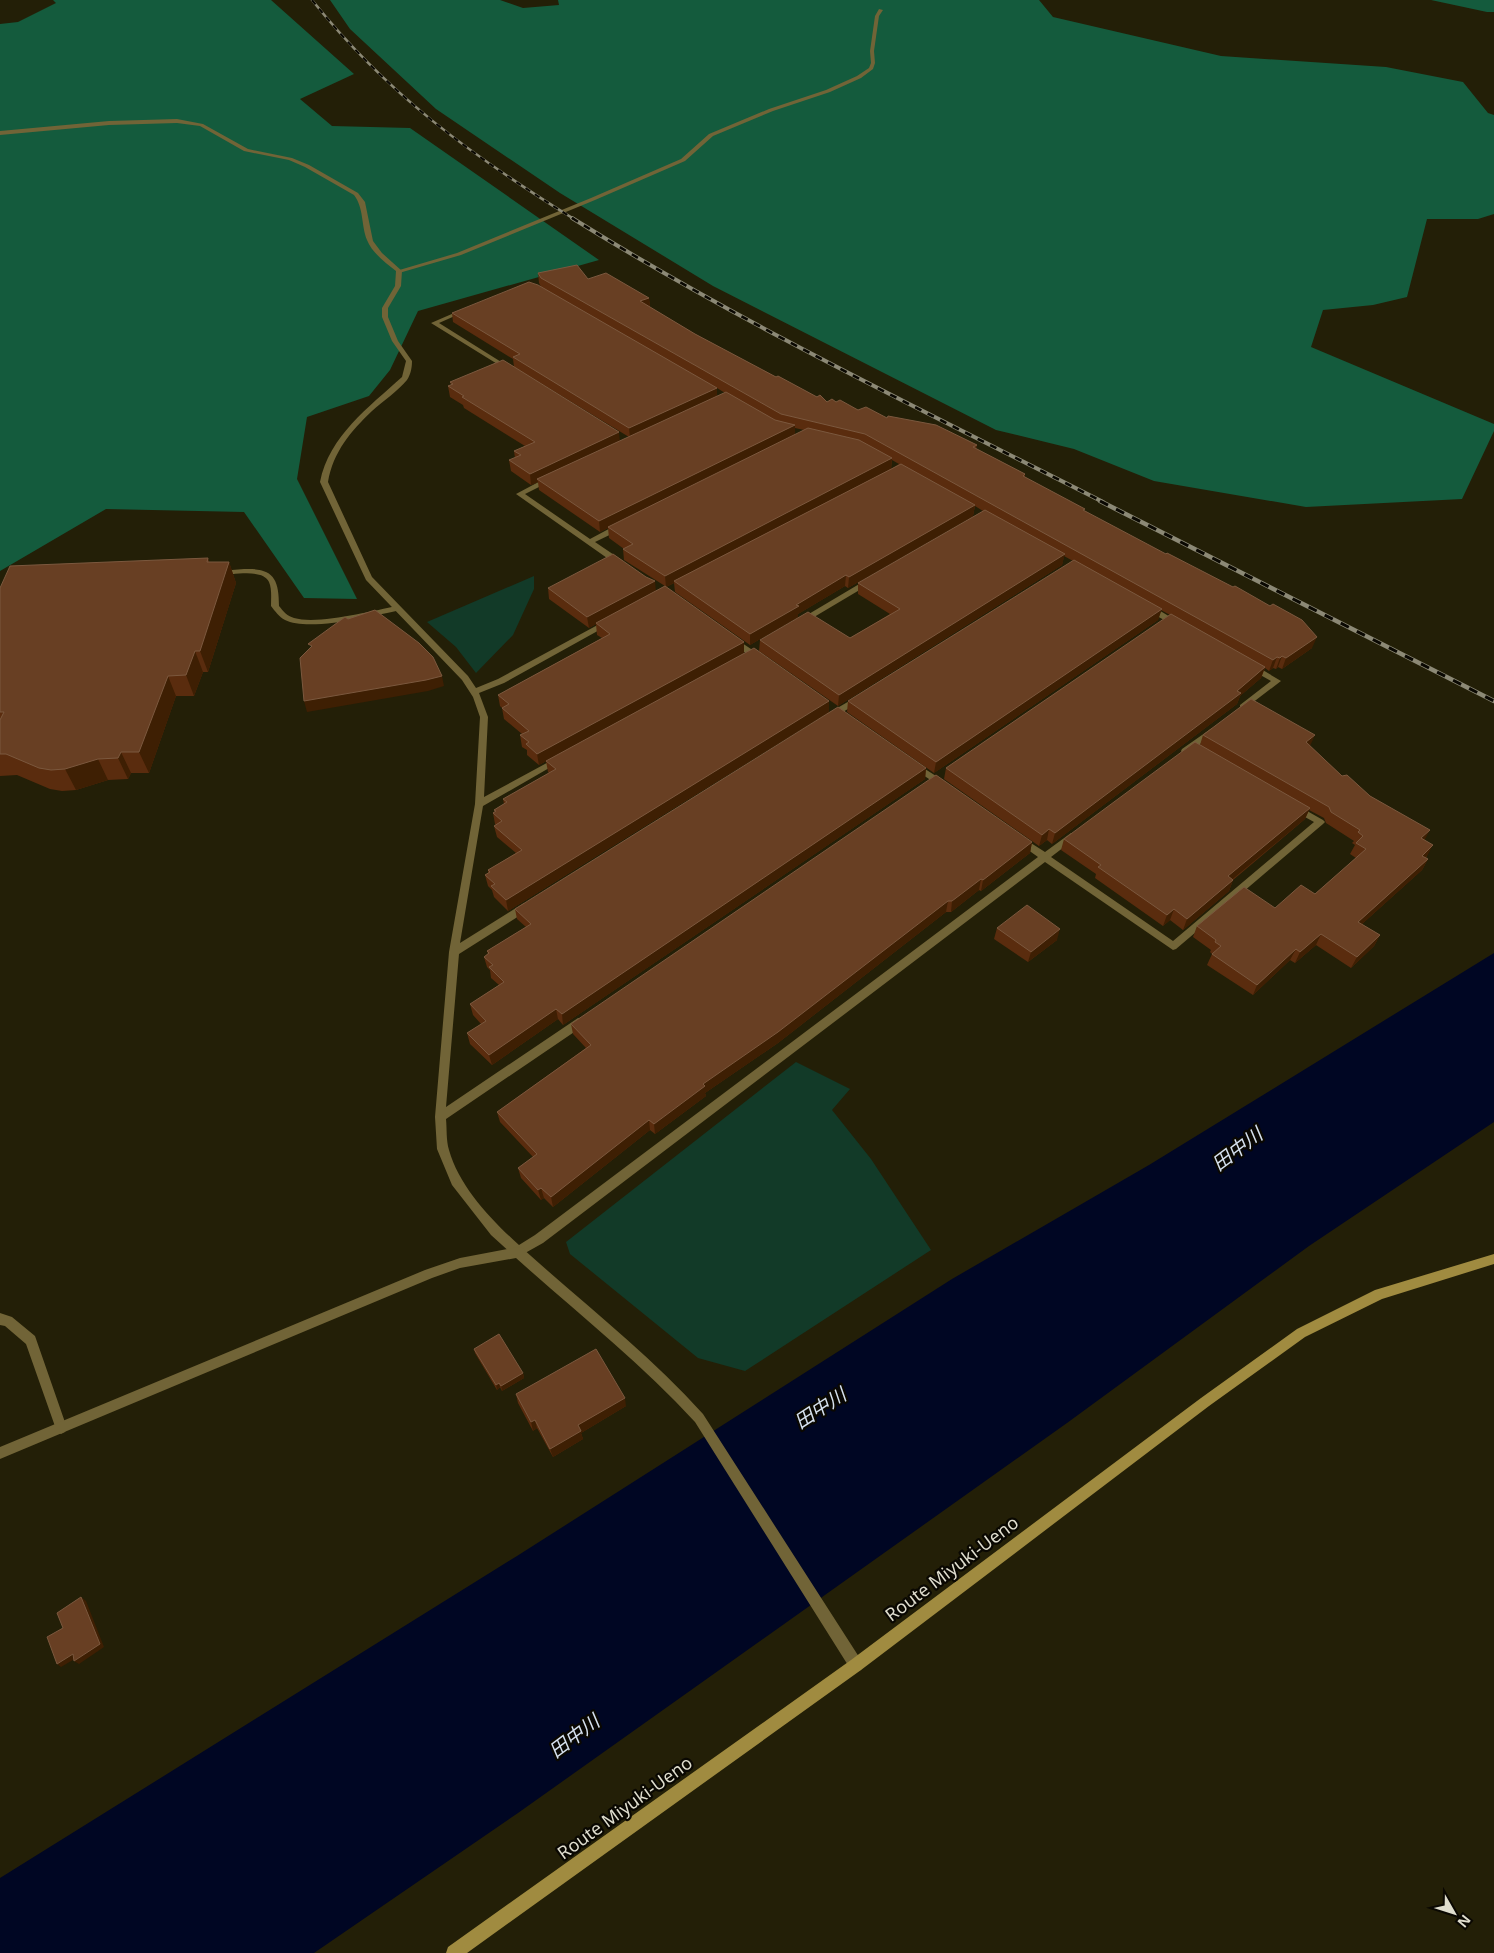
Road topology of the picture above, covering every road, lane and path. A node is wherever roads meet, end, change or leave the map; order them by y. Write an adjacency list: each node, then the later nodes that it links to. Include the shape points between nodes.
1 (881, 10): 3 (street, via 877,16 872,51 874,63 859,76 711,135 684,160 593,199 450,257)
2 (0, 133): 3 (street, via 109,124 178,122 202,125 246,150 307,166 356,194 362,202 370,241)
3 (399, 271): 13 (street, via 398,286 384,308 395,341 409,361 405,378 345,436 324,470 324,482 368,578)
4 (470, 308): 5 (street, via 434,323)
5 (519, 375)
6 (554, 478): 8 (street, via 520,494)
7 (625, 524): 8 (street)
8 (590, 542): 9 (street)
9 (628, 569)
10 (207, 574): 13 (street, via 262,572 270,576 276,589 275,606 289,619 300,622)
11 (878, 576): 15 (street)
12 (1144, 606): 16 (street, via 1165,622)
13 (397, 608): 20 (street)
14 (614, 620): 20 (street)
15 (792, 626)
16 (1185, 629)
17 (726, 635): 19 (street)
18 (1244, 662): 23 (street, via 1277,681)
19 (768, 664)
20 (476, 692): 32 (street, via 484,717)
21 (862, 696): 22 (street)
22 (833, 709): 24 (street); 25 (street)
23 (1238, 711)
24 (845, 718)
25 (820, 722)
26 (1223, 723): 29 (street, via 1196,749)
27 (570, 754): 32 (street)
28 (903, 757): 30 (street)
29 (1176, 758)
30 (952, 790)
31 (1286, 802): 35 (street, via 1320,822 1173,946)
32 (479, 804): 37 (street)
33 (1084, 828): 35 (street)
34 (1014, 835): 35 (street)
35 (1045, 857): 40 (street)
36 (538, 899): 37 (street)
37 (454, 952): 39 (street)
38 (587, 1018): 39 (street)
39 (440, 1118): 40 (street, via 443,1149 456,1182 495,1232)
40 (518, 1252): 43 (street, via 460,1263 429,1274); 45 (street, via 647,1363 699,1418)
41 (1494, 1259): 45 (main road, Route Miyuki-Ueno, via 1379,1294 1301,1333 1204,1402)
42 (0, 1319): 43 (street, via 8,1321 31,1340)
43 (61, 1428): 44 (street)
44 (0, 1453)
45 (856, 1666): 46 (main road, Route Miyuki-Ueno)
46 (454, 1953)

